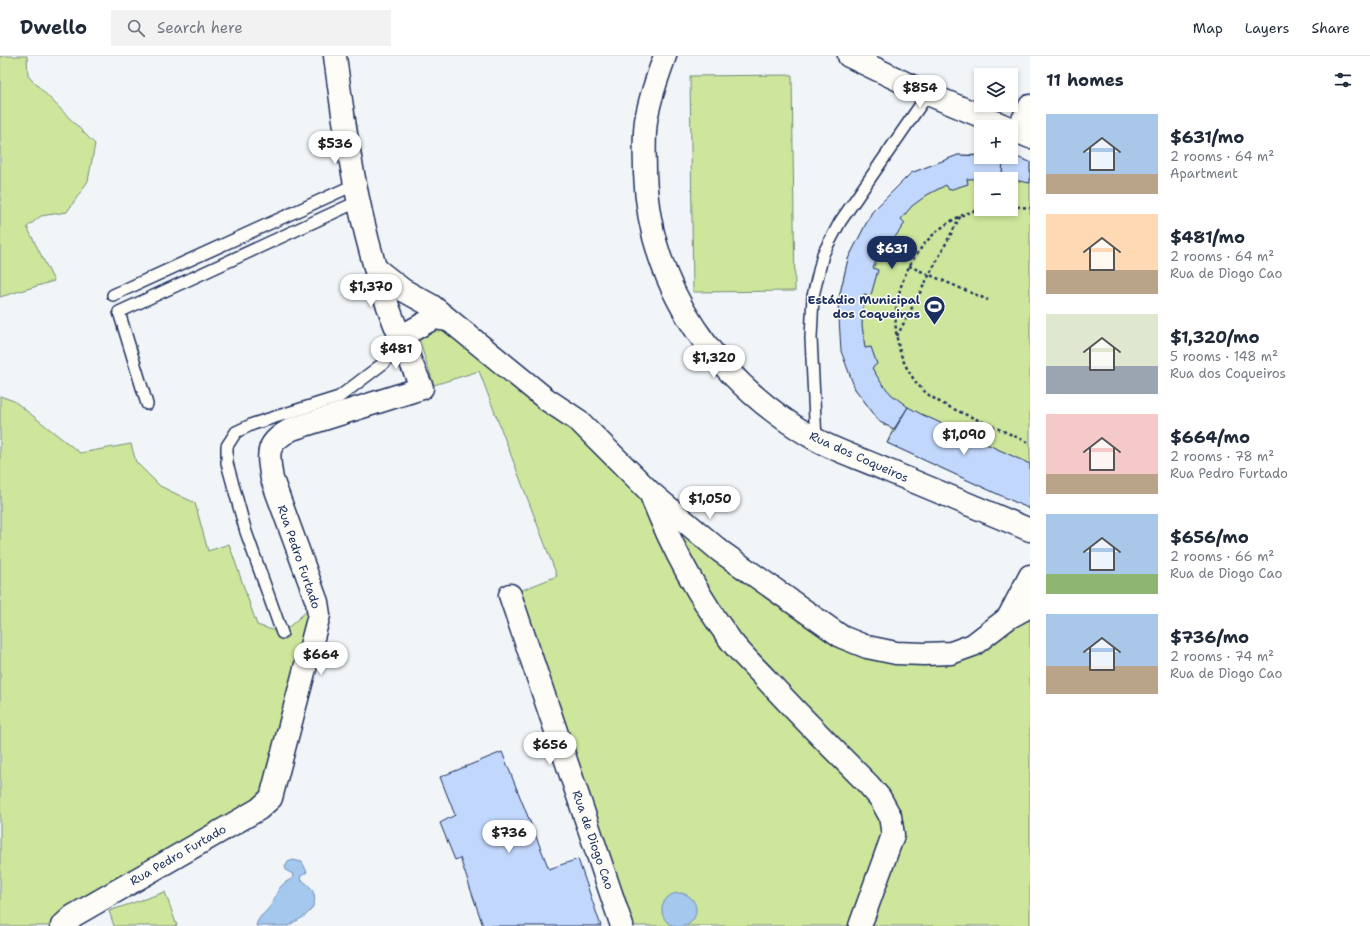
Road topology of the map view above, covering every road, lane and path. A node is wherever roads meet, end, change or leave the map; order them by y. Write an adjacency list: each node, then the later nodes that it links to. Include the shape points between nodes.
1 (335, 56): 8 (street)
2 (665, 56): 22 (street, Rua dos Coqueiros, via 647,116 645,156 648,210 659,258 674,294 693,328 716,358 772,412)
3 (849, 56): 4 (street)
4 (928, 94): 6 (street); 22 (lane, via 840,222 823,254 813,296 811,338)
5 (1030, 106): 7 (street)
6 (990, 120)
7 (1018, 127)
8 (358, 193): 14 (street); 16 (lane); 21 (lane, via 119,312)
9 (1018, 207): 10 (path)
10 (1030, 208)
11 (974, 211): 12 (path)
12 (961, 215): 13 (path, via 932,236); 15 (path)
13 (909, 266): 15 (path); 20 (path, via 896,301 894,319)
14 (375, 268): 18 (street, via 403,290 432,306); 19 (street)
15 (930, 275): 17 (path); 20 (path)
16 (113, 295)
17 (988, 300)
18 (447, 320): 19 (street, via 434,318); 24 (street, via 546,399 579,421)
19 (400, 337): 30 (lane, via 385,362 339,397 253,424 236,432 227,446 227,463 246,532); 31 (street, Rua Pedro Furtado, via 422,388 292,429 277,437 270,449 272,479 317,602 319,615 271,798 259,809 73,916)
20 (897, 337): 23 (path, via 910,373 935,400)
21 (146, 404)
22 (816, 440): 25 (street, Rua dos Coqueiros)
23 (1030, 443)
24 (650, 492): 29 (street, via 727,555 842,637 867,647 896,653 951,653 973,645); 33 (street, via 664,528 683,564 732,642 868,784 890,816 893,835)
25 (1030, 530)
26 (1030, 576): 29 (street)
27 (510, 595): 32 (street, Rua de Diogo Cao)
28 (1030, 606): 29 (street)
29 (1008, 618)
30 (282, 633)
31 (62, 926)
32 (622, 926)
33 (860, 926)

